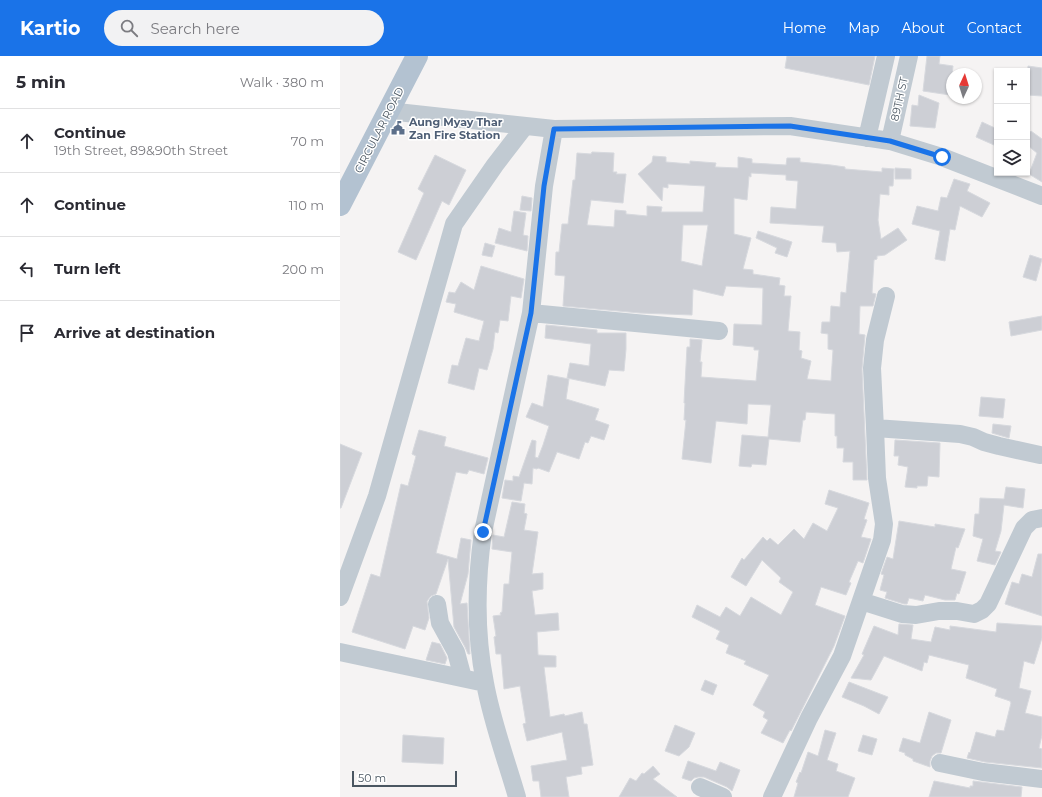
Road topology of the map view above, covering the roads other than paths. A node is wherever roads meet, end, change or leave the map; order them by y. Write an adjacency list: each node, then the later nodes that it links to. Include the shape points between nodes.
1 (417, 56): 4 (main road, CIRCULAR ROAD)
2 (886, 56): 7 (street)
3 (909, 56): 8 (street, 89TH ST)
4 (388, 111): 5 (street); 10 (main road, CIRCULAR ROAD)
5 (525, 126): 6 (street); 17 (street, via 454,224 376,496)
6 (554, 129): 7 (street, via 790,126); 12 (street, via 544,186)
7 (867, 138): 8 (street)
8 (890, 141): 9 (street, via 942,157)
9 (1042, 196)
10 (340, 205)
11 (886, 296): 14 (street, via 875,340 872,368)
12 (531, 313): 13 (street); 22 (street, via 479,559 478,633)
13 (719, 331)
14 (875, 428): 15 (street, via 960,434); 18 (street, via 877,478 884,524 882,540)
15 (1040, 455)
16 (1042, 518): 18 (street, via 1032,520 1024,528 988,604 974,614 939,611 916,615 902,614)
17 (340, 597)
18 (861, 601): 28 (street, via 842,656)
19 (437, 604): 21 (street, via 440,623 456,652)
20 (340, 652): 21 (street)
21 (463, 678): 22 (street)
22 (485, 683): 26 (street)
23 (940, 763): 24 (street, via 982,772)
24 (1042, 779)
25 (700, 787): 27 (street)
26 (517, 797)
27 (723, 797)
28 (772, 797)

